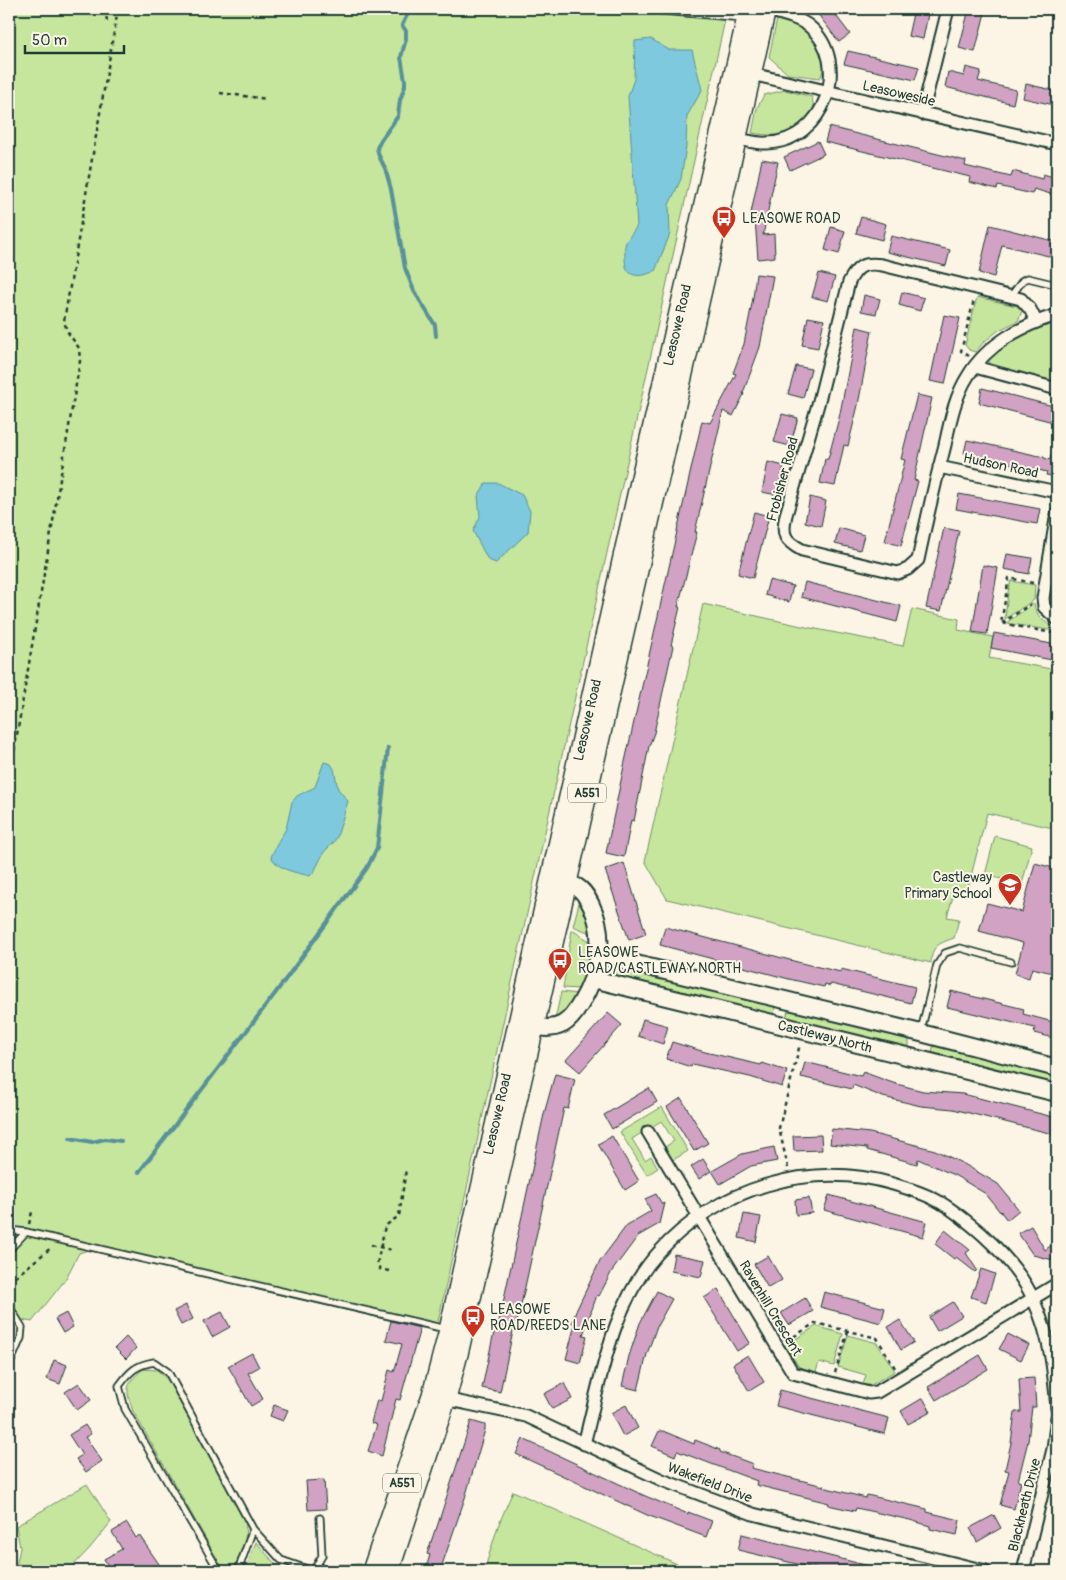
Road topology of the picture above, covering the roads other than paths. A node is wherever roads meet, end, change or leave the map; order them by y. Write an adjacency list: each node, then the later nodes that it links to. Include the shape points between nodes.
1 (640, 9): 3 (lane)
2 (948, 9): 6 (street)
3 (757, 11): 4 (main road, Leasowe Road / A551); 5 (street, via 797,19 809,26 825,47 831,66)
4 (743, 72): 5 (street, Leasoweside); 7 (main road, Leasowe Road / A551); 19 (main road, Leasowe Road / A551)
5 (829, 92): 6 (street, Leasoweside); 7 (street, via 821,111 803,131 766,144)
6 (922, 114): 8 (street, Leasoweside)
7 (737, 139): 19 (main road, Leasowe Road / A551)
8 (1057, 144)
9 (1057, 285): 10 (lane, via 1028,278)
10 (1011, 296): 12 (street, Frobisher Road, via 1021,299); 15 (street, Frobisher Road, via 870,263 856,269 849,282 783,526 785,538 802,550 898,573 918,560)
11 (1057, 315): 12 (street)
12 (1036, 321): 13 (street, Frobisher Road, via 1007,337)
13 (977, 365): 14 (street); 15 (street, Frobisher Road, via 967,377 954,407)
14 (1057, 388)
15 (939, 467): 16 (street, Hudson Road)
16 (1057, 492)
17 (1057, 513): 18 (street, via 1044,591 1044,607)
18 (1057, 619)
19 (558, 883): 20 (street, via 578,888 587,897 596,916); 24 (main road, Leasowe Road / A551)
20 (599, 955): 22 (street); 23 (street, Castleway North)
21 (1011, 962): 26 (lane, via 960,948 945,953 937,965)
22 (593, 979): 24 (street, via 577,1009 564,1023 547,1028); 25 (street, Castleway North)
23 (785, 1000): 25 (street); 26 (street, Castleway North)
24 (526, 1024): 38 (main road, Leasowe Road / A551)
25 (779, 1024): 27 (street, Castleway North)
26 (921, 1033): 27 (street); 28 (street, Castleway North)
27 (914, 1058): 29 (street, Castleway North)
28 (1057, 1068)
29 (1057, 1094)
30 (648, 1132): 31 (street, Ravenhill Crescent)
31 (698, 1217): 36 (street, via 747,1190 791,1179 824,1175 873,1178 936,1200 969,1222 999,1250); 36 (street, Ravenhill Crescent, via 792,1372 869,1393 877,1392); 43 (street, via 657,1254 631,1291 616,1320)
32 (9, 1230): 33 (lane)
33 (26, 1232): 34 (lane); 38 (lane)
34 (9, 1250)
35 (1057, 1284): 36 (street, Ravenhill Crescent)
36 (1034, 1299): 41 (street, via 1051,1350)
37 (9, 1306): 39 (lane, via 22,1327)
38 (456, 1331): 40 (main road, Leasowe Road / A551)
39 (9, 1366)
40 (439, 1397): 43 (street, Wakefield Drive, via 526,1416); 49 (main road, Leasowe Road / A551); 50 (main road, Leasowe Road / A551)
41 (1057, 1409)
42 (1057, 1417): 52 (street, Blackheath Drive, via 1053,1449)
43 (584, 1444): 51 (street, Wakefield Drive, via 662,1480 753,1514)
44 (320, 1518): 48 (lane, via 322,1556)
45 (253, 1529): 46 (lane, via 168,1372 154,1362 142,1364 129,1372 119,1386 125,1409); 47 (lane); 48 (lane, via 281,1560)
46 (219, 1571)
47 (238, 1571)
48 (313, 1571)
49 (372, 1571)
50 (390, 1571)
51 (986, 1571)
52 (1023, 1571)

